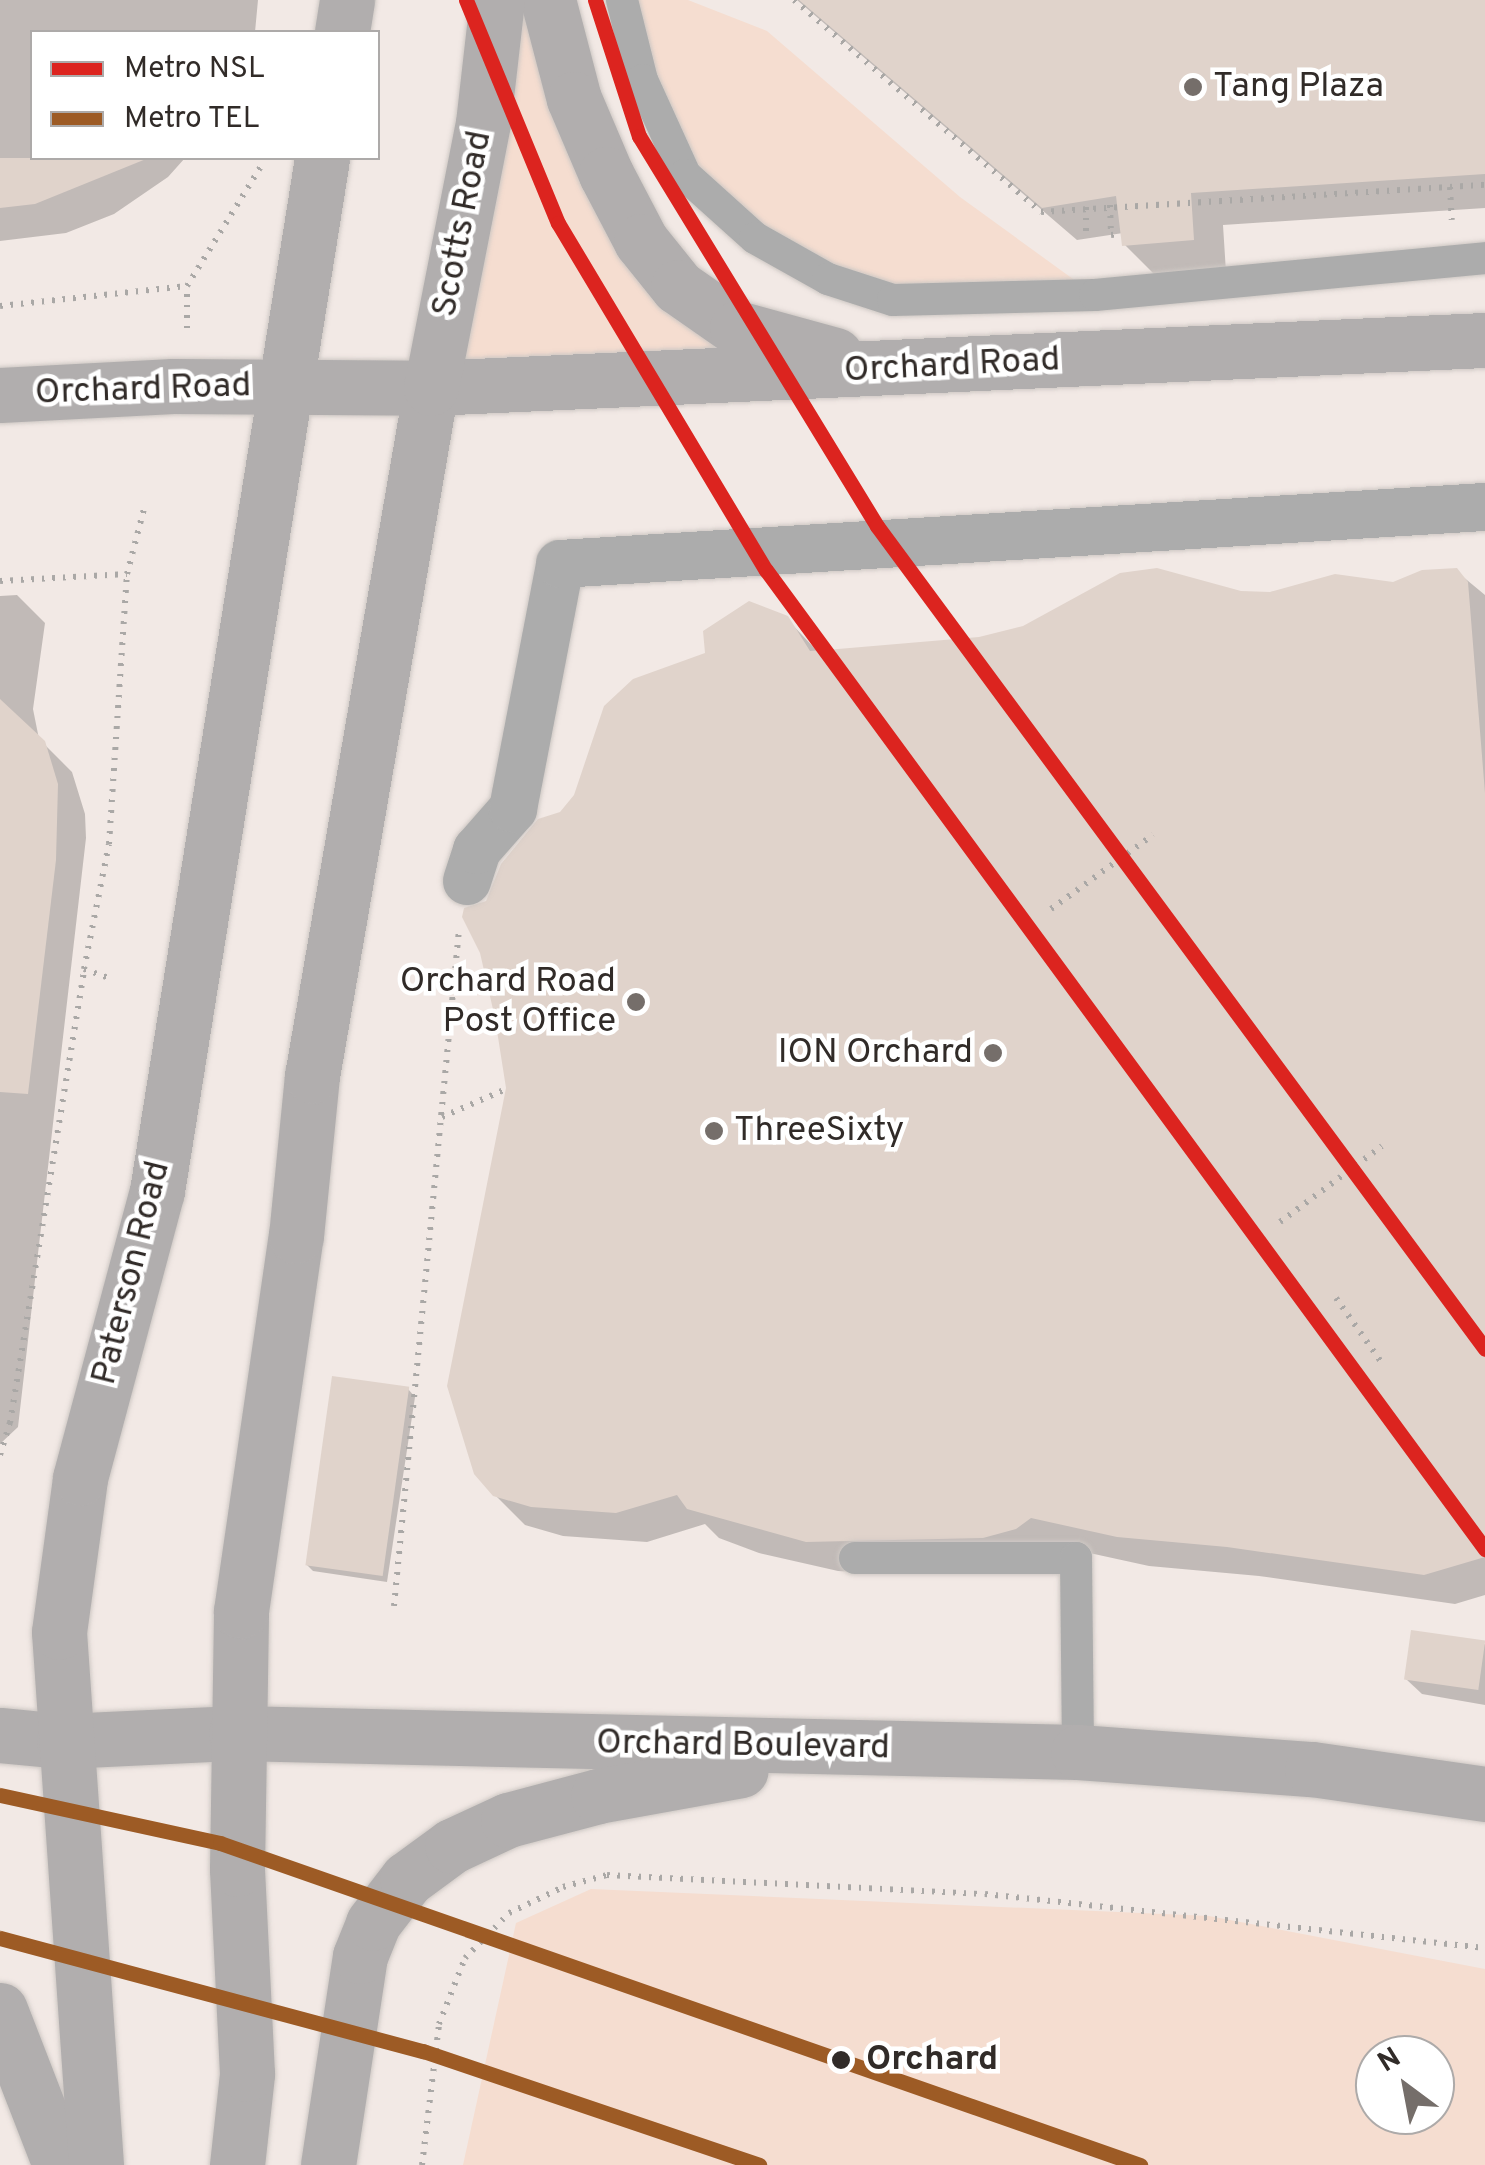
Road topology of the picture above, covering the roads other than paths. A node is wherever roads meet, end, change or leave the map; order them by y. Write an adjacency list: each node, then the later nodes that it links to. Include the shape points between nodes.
1 (347, 0): 5 (main road)
2 (497, 0): 11 (main road, Scotts Road, via 483,124)
3 (548, 0): 9 (main road, via 574,99 606,174 641,240 678,288 737,328)
4 (622, 0): 7 (lane, via 642,80 685,174 755,238 828,279 892,300 1095,295)
5 (342, 30)
6 (322, 160): 10 (main road)
7 (1485, 258)
8 (1485, 340): 9 (main road, Orchard Road)
9 (886, 369): 11 (main road, Orchard Road)
10 (285, 386): 11 (main road, Orchard Road); 12 (main road, Orchard Road); 18 (main road, Paterson Road, via 157,1192 80,1478 59,1632)
11 (431, 388): 16 (main road, via 312,1076 242,1612)
12 (0, 396)
13 (1485, 507): 14 (street, via 560,564 513,810 477,850)
14 (467, 881)
15 (855, 1558): 20 (lane, via 1076,1558)
16 (236, 1733): 18 (main road, Orchard Boulevard); 19 (main road, Orchard Boulevard); 25 (main road, via 247,2074)
17 (0, 1735): 18 (main road, Orchard Boulevard)
18 (64, 1741): 24 (main road, Paterson Road)
19 (852, 1750): 20 (main road, Orchard Boulevard); 26 (main road, via 598,1796 508,1820 452,1846 407,1879 374,1923 360,1956)
20 (1078, 1752): 21 (main road, Orchard Boulevard, via 1312,1769)
21 (1485, 1794)
22 (0, 2010): 23 (main road)
23 (60, 2165)
24 (96, 2165)
25 (237, 2165)
26 (328, 2165)

